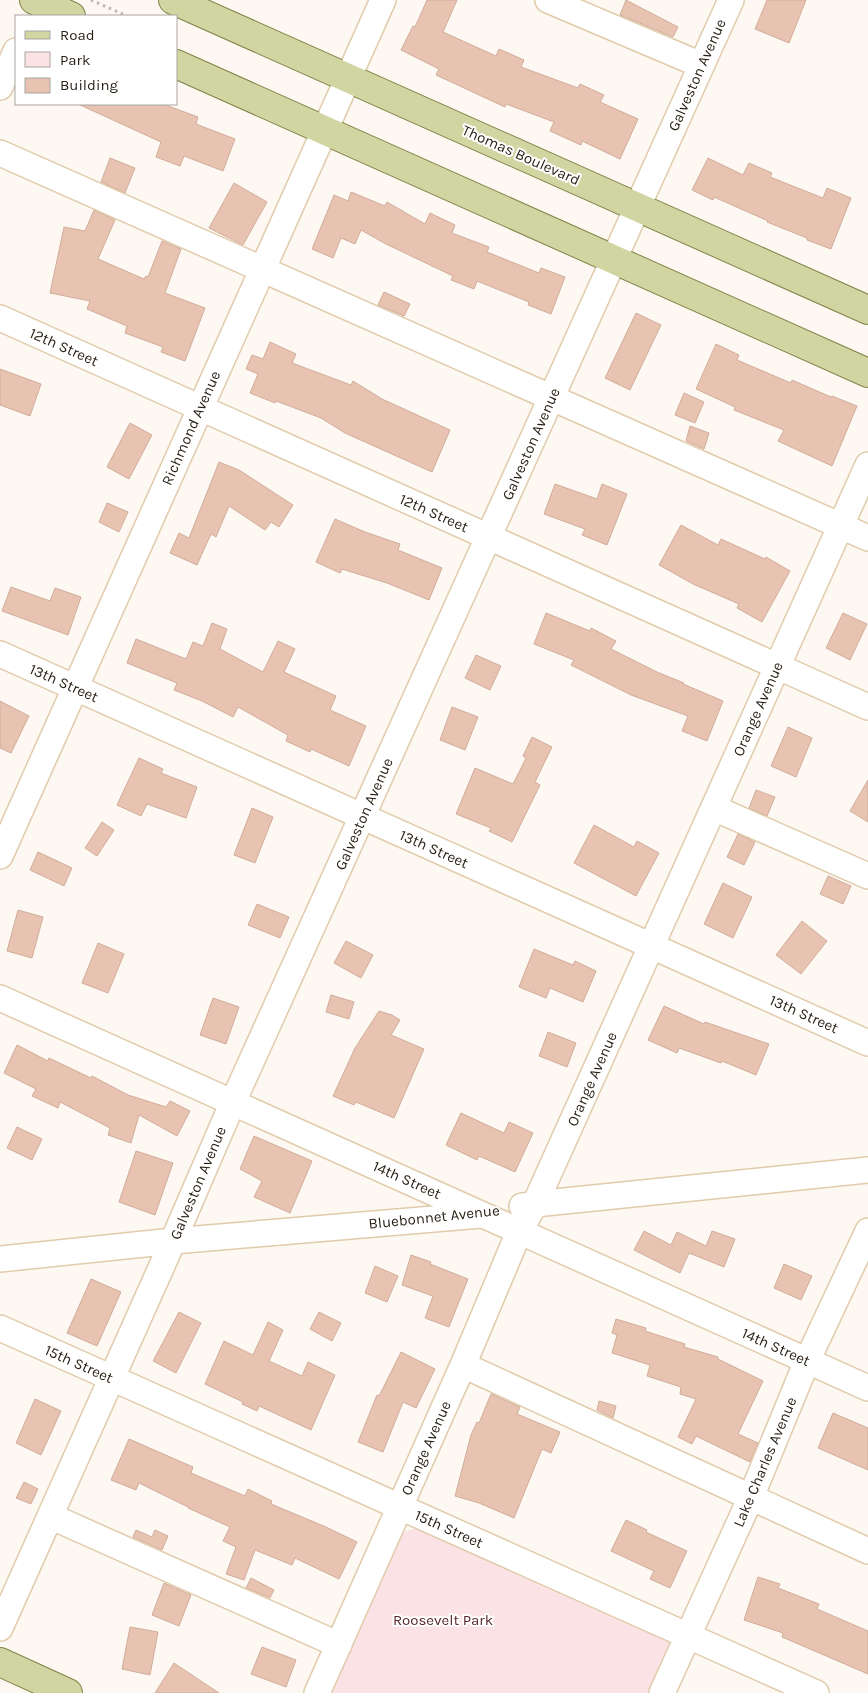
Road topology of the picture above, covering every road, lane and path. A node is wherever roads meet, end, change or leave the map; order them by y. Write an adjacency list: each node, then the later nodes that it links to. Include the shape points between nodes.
1 (91, 0): 8 (path)
2 (173, 0): 12 (main road, Thomas Boulevard)
3 (383, 0): 12 (street, Richmond Avenue)
4 (548, 0): 11 (street)
5 (731, 0): 11 (street, Galveston Avenue)
6 (36, 4): 7 (main road)
7 (68, 15)
8 (125, 15)
9 (15, 53): 13 (street)
10 (178, 65): 14 (main road)
11 (701, 65): 16 (street, Galveston Avenue)
12 (348, 78): 14 (street, Richmond Avenue); 16 (main road, Thomas Boulevard)
13 (0, 87)
14 (324, 130): 17 (main road); 18 (street, Richmond Avenue)
15 (0, 153): 18 (street)
16 (637, 207): 17 (street, Galveston Avenue); 19 (main road, Thomas Boulevard)
17 (614, 260): 21 (main road); 22 (street, Galveston Avenue)
18 (262, 268): 22 (street); 23 (street, Richmond Avenue)
19 (868, 310)
20 (0, 318): 23 (street, 12th Street)
21 (868, 374)
22 (552, 397): 25 (street); 26 (street, Galveston Avenue)
23 (199, 408): 26 (street, 12th Street); 30 (street, Richmond Avenue)
24 (868, 464): 25 (street, Orange Avenue)
25 (841, 526): 27 (street); 29 (street, Orange Avenue)
26 (489, 537): 29 (street, 12th Street); 33 (street, Galveston Avenue)
27 (868, 538)
28 (0, 654): 30 (street, 13th Street)
29 (777, 666): 31 (street, 12th Street); 32 (street, Orange Avenue)
30 (76, 688): 33 (street, 13th Street); 34 (street, Richmond Avenue)
31 (868, 706)
32 (714, 808): 35 (street); 36 (street, Orange Avenue)
33 (363, 817): 36 (street, 13th Street); 39 (street, Galveston Avenue)
34 (0, 856)
35 (868, 876)
36 (652, 946): 38 (street, 13th Street); 41 (street, Orange Avenue)
37 (0, 998): 39 (street, 14th Street)
38 (868, 1043)
39 (233, 1102): 42 (street, 14th Street); 45 (street, Galveston Avenue)
40 (868, 1170): 41 (street, Bluebonnet Avenue)
41 (535, 1204): 42 (street, Bluebonnet Avenue); 44 (street, Orange Avenue)
42 (483, 1215): 44 (street, 14th Street); 45 (street, Bluebonnet Avenue)
43 (868, 1231): 48 (street, Lake Charles Avenue)
44 (519, 1232): 48 (street, 14th Street); 49 (street, Orange Avenue)
45 (173, 1241): 46 (street, Bluebonnet Avenue); 50 (street, Galveston Avenue)
46 (0, 1259)
47 (0, 1328): 50 (street, 15th Street)
48 (808, 1361): 51 (street, 14th Street); 52 (street, Lake Charles Avenue)
49 (463, 1365): 52 (street); 53 (street, Orange Avenue)
50 (111, 1378): 53 (street, 15th Street); 54 (street, Galveston Avenue)
51 (868, 1388)
52 (750, 1497): 55 (street); 57 (street, Lake Charles Avenue)
53 (400, 1508): 57 (street, 15th Street); 58 (street, Orange Avenue)
54 (50, 1516): 56 (street, Galveston Avenue); 58 (street)
55 (868, 1551)
56 (0, 1628)
57 (688, 1636): 62 (street, Lake Charles Avenue); 63 (street, 15th Street)
58 (339, 1645): 61 (street, Orange Avenue)
59 (0, 1662): 60 (main road)
60 (68, 1693)
61 (317, 1693)
62 (662, 1693)
63 (816, 1693)

